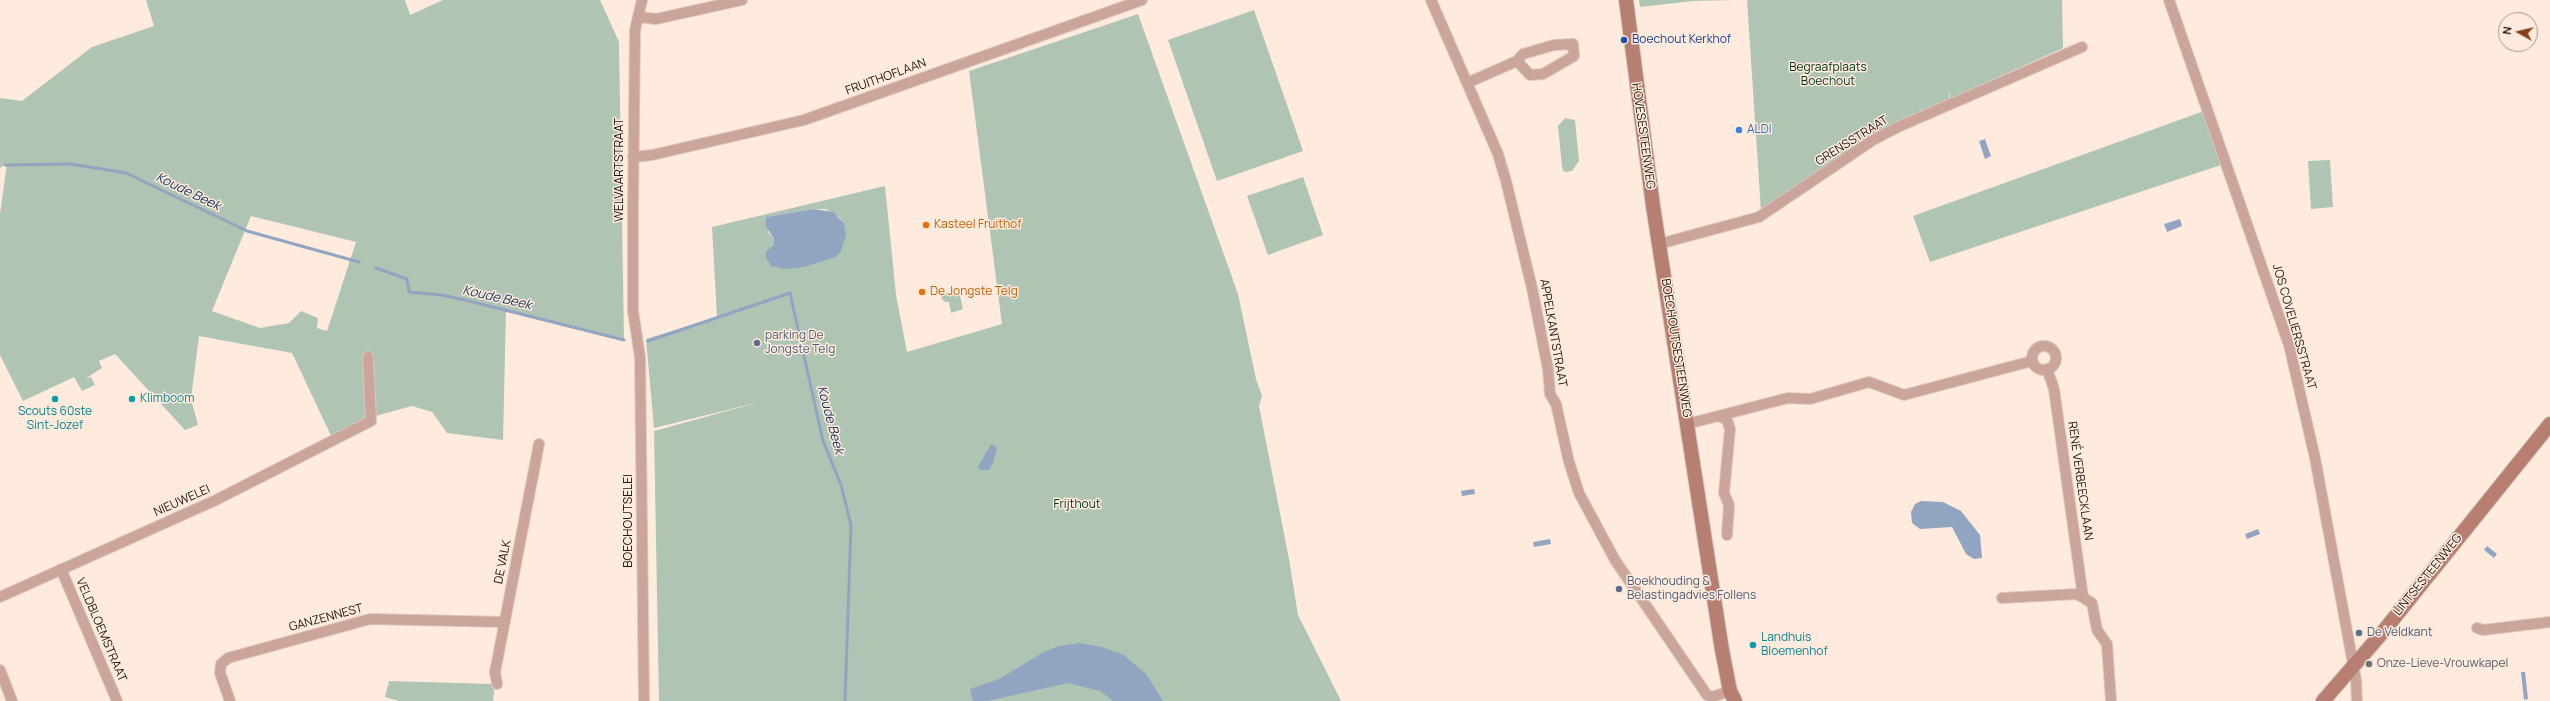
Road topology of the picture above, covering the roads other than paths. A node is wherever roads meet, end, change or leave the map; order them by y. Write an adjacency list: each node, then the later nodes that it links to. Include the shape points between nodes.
1 (642, 0): 7 (street, WELVAARTSTRAAT)
2 (742, 0): 7 (street, via 656,19)
3 (1142, 0): 11 (street, FRUITHOFLAAN, via 804,120 652,155)
4 (1431, 0): 10 (street, APPELKANTSTRAAT)
5 (1626, 0): 12 (street, HOVESESTEENWEG, via 1640,120)
6 (2170, 4): 32 (street, JOS COVELIERSSTRAAT, via 2289,345 2315,458)
7 (639, 18): 11 (street, WELVAARTSTRAAT, via 635,30)
8 (2082, 47): 12 (street, GRENSSTRAAT, via 1873,140 1759,217)
9 (1517, 61): 9 (street, via 1530,75 1543,74 1574,56 1573,44 1554,45 1523,54); 10 (street)
10 (1468, 83): 35 (street, APPELKANTSTRAAT, via 1498,154 1517,217 1548,368 1550,394 1556,404 1579,493 1614,560 1707,695)
11 (633, 156): 14 (street, WELVAARTSTRAAT, via 633,311)
12 (1659, 244): 13 (street, HOVESESTEENWEG)
13 (1664, 272): 19 (street, BOECHOUTSESTEENWEG)
14 (638, 340): 39 (street, BOECHOUTSELEI)
15 (368, 357): 25 (street, NIEUWELEI, via 371,421 216,500)
16 (2032, 361): 17 (street, via 2038,368); 17 (street, via 2032,354 2036,349 2042,346 2050,348 2055,361); 18 (street, BOECHOUTSESTEENWEG, via 1904,395 1869,382 1810,399 1788,398)
17 (2047, 369): 27 (street, RENÉ VERBEECKLAAN, via 2054,389)
18 (1720, 416): 19 (street, BOECHOUTSESTEENWEG); 24 (street, via 1727,420 1730,428 1724,493 1729,505)
19 (1687, 424): 35 (street, BOECHOUTSESTEENWEG)
20 (2550, 424): 23 (street, LINTSESTEENWEG)
21 (2550, 434): 23 (street, LINTSESTEENWEG)
22 (539, 444): 29 (street, DE VALK)
23 (2532, 447): 32 (street, LINTSESTEENWEG)
24 (1726, 535)
25 (61, 569): 26 (street, NIEUWELEI); 37 (street, VELDBLOEMSTRAAT)
26 (0, 597)
27 (2083, 597): 28 (street, via 2077,594); 40 (street, RENÉ VERBEECKLAAN, via 2092,603 2097,630 2107,644)
28 (2002, 598)
29 (505, 622): 34 (street, DE VALK, via 495,672); 38 (street, GANZENNEST, via 370,619 228,658 221,664 220,673)
30 (2550, 622): 31 (street, via 2483,630)
31 (2477, 628)
32 (2353, 665): 41 (street, LINTSESTEENWEG); 42 (street, JOS COVELIERSSTRAAT)
33 (0, 670): 36 (street)
34 (497, 684)
35 (1732, 698)
36 (12, 701)
37 (117, 701)
38 (230, 701)
39 (644, 701)
40 (2112, 701)
41 (2323, 701)
42 (2357, 701)

